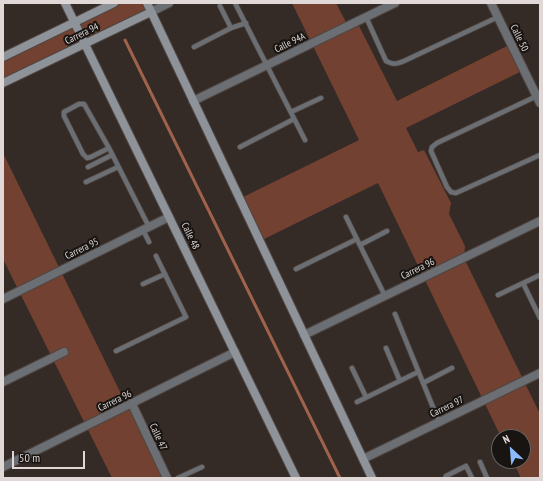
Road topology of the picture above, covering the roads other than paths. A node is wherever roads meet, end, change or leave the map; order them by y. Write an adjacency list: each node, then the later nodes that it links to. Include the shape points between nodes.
1 (65, 3): 12 (main road, Calle 48)
2 (114, 3): 12 (main road, Carrera 94)
3 (147, 3): 9 (main road)
4 (169, 3): 9 (street, Carrera 94)
5 (235, 3): 13 (lane)
6 (395, 3): 10 (street, Calle 94A)
7 (491, 3): 11 (street, Calle 50)
8 (220, 6): 14 (lane)
9 (151, 12): 15 (main road, Carrera 94); 22 (main road)
10 (366, 17): 11 (lane, via 386,61 398,64); 18 (street, Calle 94A)
11 (498, 17): 21 (street, Calle 50)
12 (75, 22): 15 (main road, Calle 48); 17 (main road, Carrera 94)
13 (246, 23): 14 (lane); 18 (lane)
14 (231, 28): 16 (lane)
15 (85, 44): 19 (main road, Carrera 94); 33 (main road, Calle 48)
16 (194, 47)
17 (3, 57)
18 (267, 65): 22 (street, Calle 94A); 23 (lane)
19 (3, 83)
20 (321, 98): 23 (lane)
21 (538, 99): 29 (lane, via 437,143 431,151 447,187 456,193)
22 (193, 101): 52 (main road)
23 (291, 112): 24 (lane)
24 (294, 120): 25 (lane); 26 (lane)
25 (305, 140)
26 (240, 146)
27 (109, 148): 27 (lane, via 84,104 64,112 87,158); 28 (lane)
28 (112, 155): 30 (lane); 31 (lane)
29 (540, 155)
30 (88, 167)
31 (118, 167): 32 (lane); 36 (lane)
32 (86, 182)
33 (169, 217): 36 (street, Carrera 95); 56 (main road, Calle 48)
34 (346, 217): 38 (lane)
35 (540, 221): 48 (street, Carrera 96)
36 (146, 228): 39 (lane); 49 (street, Carrera 95)
37 (387, 231): 40 (lane)
38 (357, 239): 40 (lane); 42 (lane)
39 (149, 242)
40 (360, 245): 48 (lane)
41 (156, 256): 43 (lane)
42 (296, 269)
43 (165, 274): 46 (lane); 54 (lane, via 186,317)
44 (540, 275): 45 (lane)
45 (523, 283): 47 (lane); 51 (lane)
46 (143, 284)
47 (498, 295)
48 (385, 296): 52 (street, Carrera 96)
49 (3, 299)
50 (395, 314): 59 (lane)
51 (540, 318)
52 (304, 335): 68 (main road)
53 (386, 348): 61 (lane)
54 (116, 351)
55 (64, 352): 62 (street)
56 (235, 352): 66 (street, Carrera 96); 74 (main road, Calle 48)
57 (352, 368): 64 (lane)
58 (452, 368): 63 (lane)
59 (418, 372): 61 (lane); 63 (lane)
60 (540, 373): 67 (street, Carrera 97)
61 (400, 381): 64 (lane)
62 (3, 382)
63 (423, 383): 67 (lane)
64 (366, 397): 65 (lane)
65 (357, 402)
66 (132, 404): 70 (street, Carrera 96); 72 (street, Calle 47)
67 (439, 422): 68 (street, Carrera 97)
68 (363, 459): 75 (main road)
69 (480, 462): 78 (lane)
70 (3, 467)
71 (202, 467): 73 (lane)
72 (167, 478)
73 (178, 478)
74 (296, 478)
75 (372, 478)
76 (445, 478): 77 (lane, via 466,466)
77 (472, 478)
78 (488, 478)

